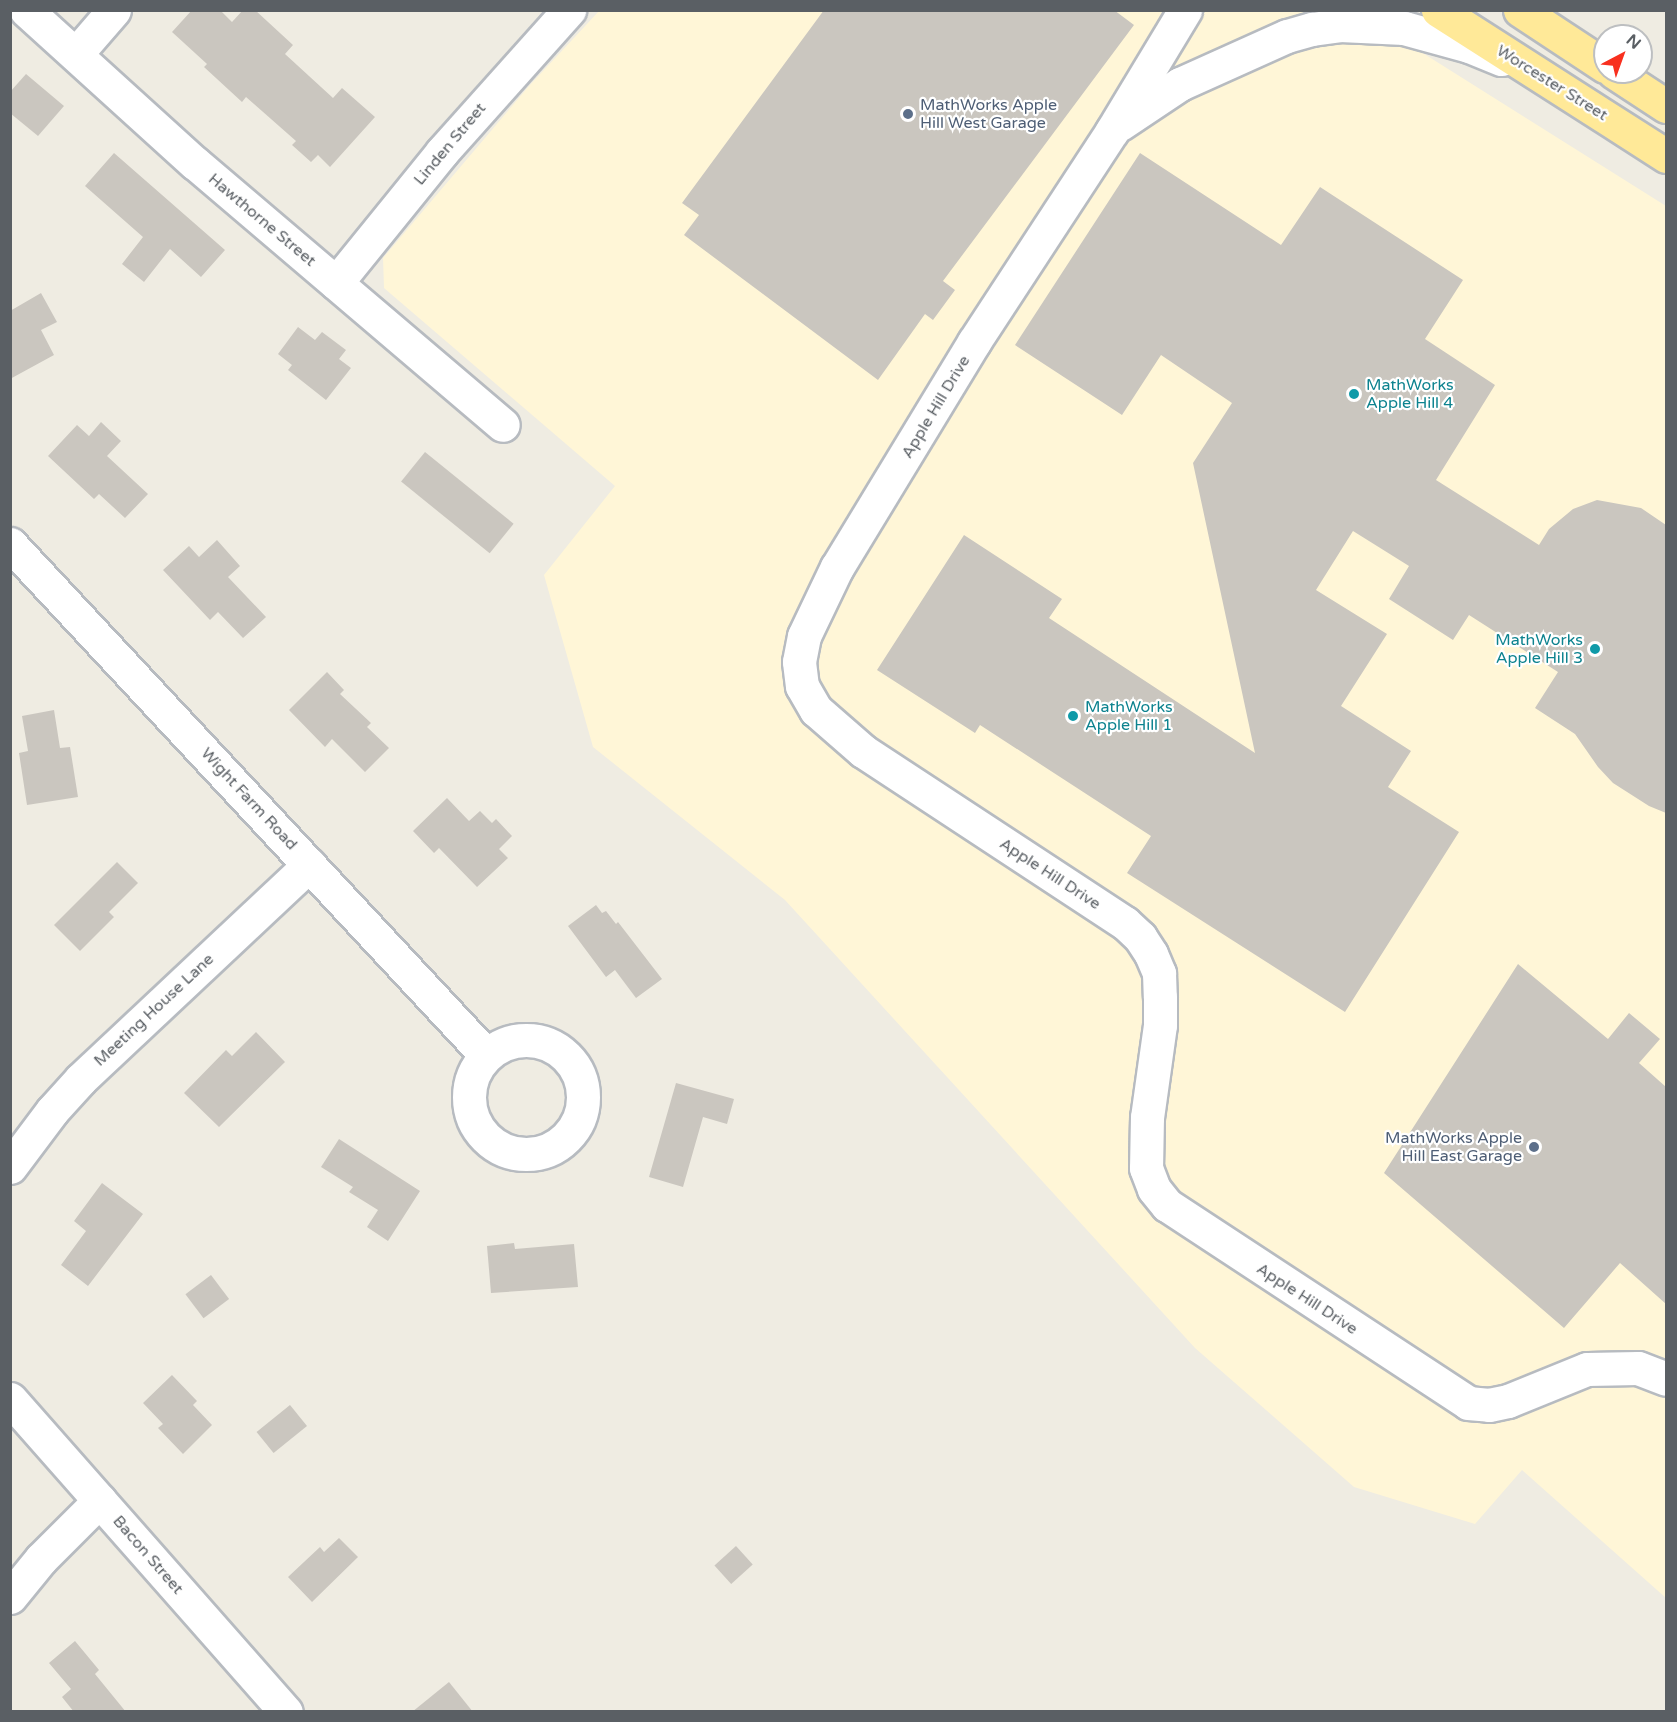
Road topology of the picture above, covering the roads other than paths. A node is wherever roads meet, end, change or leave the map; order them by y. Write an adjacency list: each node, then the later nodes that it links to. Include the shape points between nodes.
1 (26, 10): 7 (street, Hawthorne Street)
2 (114, 10): 7 (street)
3 (569, 10): 14 (street, Linden Street, via 450,143)
4 (1185, 10): 12 (street, Apple Hill Drive)
5 (1437, 10): 9 (highway, Worcester Street)
6 (1520, 10): 8 (highway)
7 (76, 54): 14 (street, Hawthorne Street, via 195,163)
8 (1593, 58)
9 (1530, 70): 12 (street, Apple Hill Drive, via 1469,46 1404,28 1340,25 1312,29 1287,36 1180,84); 13 (highway, Worcester Street)
10 (1632, 84): 11 (highway)
11 (1666, 106)
12 (1112, 131): 20 (street, Apple Hill Drive, via 974,342 837,567 804,636 799,662 802,686 816,710 863,751 1125,923 1152,954 1161,997 1147,1117 1146,1168 1154,1189 1167,1205 1468,1403 1489,1405 1508,1401 1587,1369 1638,1368)
13 (1666, 156)
14 (336, 283): 15 (street, Hawthorne Street)
15 (503, 425)
16 (10, 544): 17 (street, Wight Farm Road)
17 (309, 864): 18 (street, Wight Farm Road); 19 (street, Meeting House Lane, via 81,1079)
18 (486, 1055)
19 (10, 1167)
20 (1666, 1378)
21 (10, 1399): 22 (street, Bacon Street)
22 (100, 1500): 23 (street, via 41,1559); 24 (street, Bacon Street)
23 (10, 1597)
24 (286, 1712)

